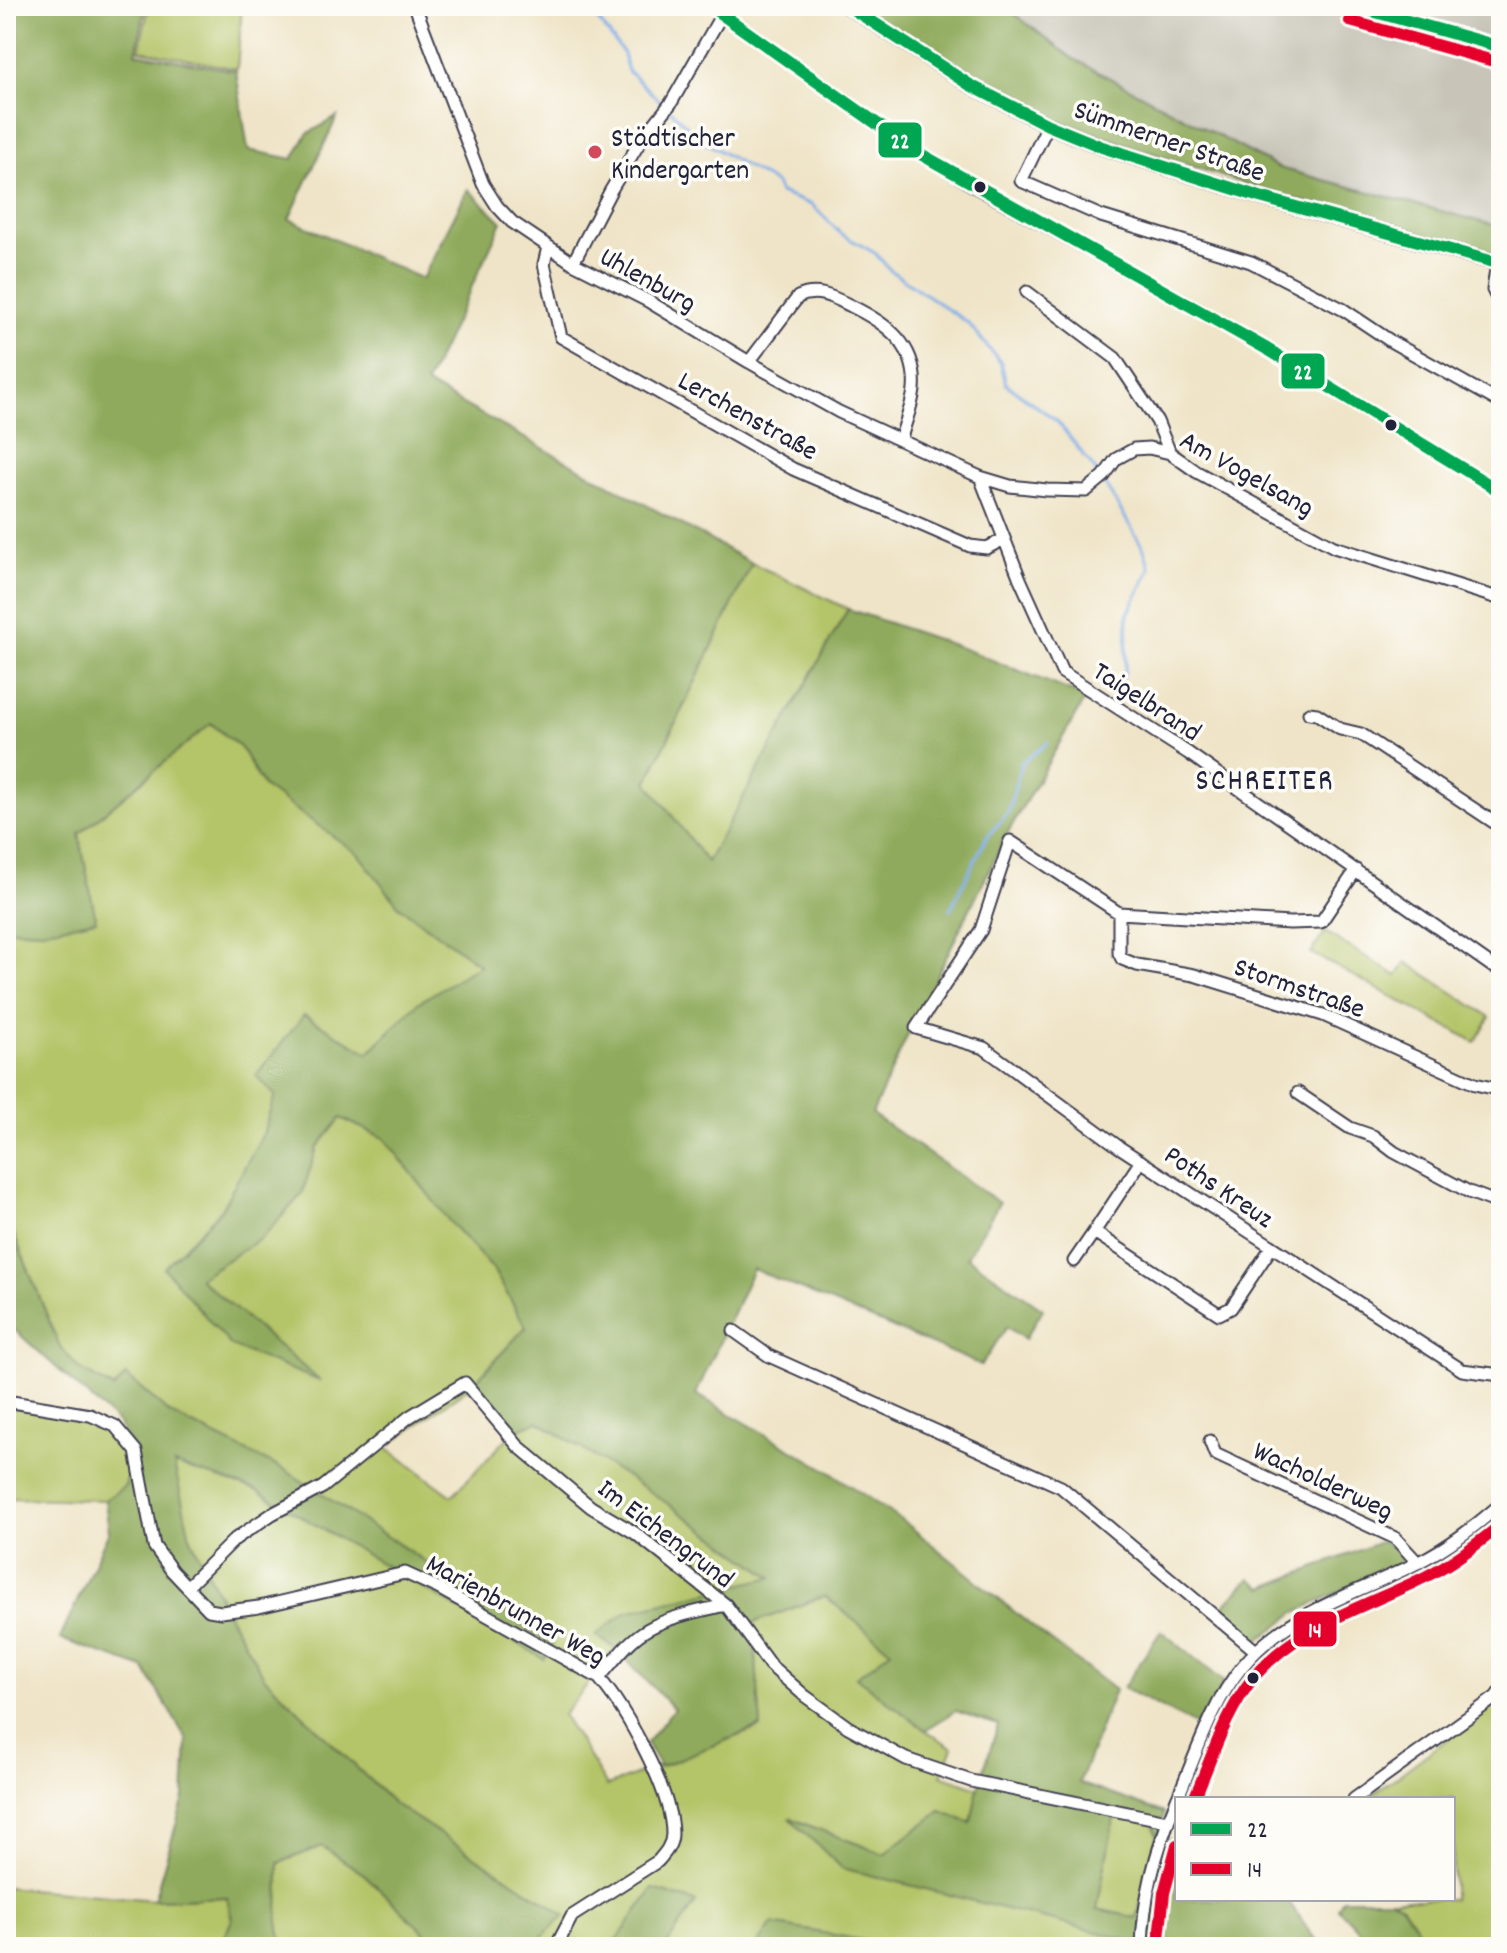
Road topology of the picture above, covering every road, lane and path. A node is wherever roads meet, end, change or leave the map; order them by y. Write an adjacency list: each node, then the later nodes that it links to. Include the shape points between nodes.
1 (415, 6): 8 (street, Uhlenburg, via 483,184 512,222)
2 (710, 6): 5 (street)
3 (848, 6): 7 (main road, Sümmerner Straße, via 970,85)
4 (1354, 6): 6 (street)
5 (722, 14): 9 (street, via 671,103 631,156); 18 (street, via 917,152 1267,349)
6 (1501, 47)
7 (1048, 125): 10 (main road, Sümmerner Straße, via 1260,197); 14 (street, via 1021,181 1101,216 1251,262)
8 (548, 247): 9 (street, Uhlenburg); 19 (street, Lerchenstraße, via 544,264 561,337 793,469 970,546 987,548)
9 (573, 263): 13 (street, Uhlenburg)
10 (1499, 263): 12 (street, via 1493,290)
11 (1027, 292): 16 (street, via 1115,358 1157,421)
12 (1501, 306)
13 (749, 362): 15 (street, Uhlenburg, via 839,412); 15 (street, via 798,297 809,292 828,295 880,320 897,335 910,360 914,388)
14 (1501, 403)
15 (901, 438): 17 (street, Uhlenburg)
16 (1170, 453): 17 (street, Am Vogelsang, via 1134,449 1116,459 1086,491 1010,486); 20 (street, Am Vogelsang, via 1334,547)
17 (980, 477): 19 (street, Taigelbrand)
18 (1501, 492)
19 (1004, 539): 23 (street, Taigelbrand, via 1062,672)
20 (1501, 599)
21 (1309, 713): 22 (street, via 1361,734)
22 (1501, 827)
23 (1356, 870): 24 (street, via 1321,922); 25 (street, Taigelbrand)
24 (1119, 913): 26 (street, Stormstraße, via 1122,959 1323,1015 1475,1084); 28 (street, Poths Kreuz, via 1010,841 981,930 916,1028 984,1048)
25 (1501, 969)
26 (1501, 1090)
27 (1298, 1093): 29 (street, via 1350,1128)
28 (1141, 1161): 30 (street); 31 (street, Poths Kreuz)
29 (1501, 1204)
30 (1094, 1232): 31 (street, via 1219,1314 1231,1308); 32 (street)
31 (1271, 1248): 34 (street, Poths Kreuz, via 1462,1370)
32 (1074, 1261)
33 (734, 1331): 41 (street, via 769,1356 1061,1487)
34 (1501, 1375)
35 (6, 1401): 39 (street, Marienbrunner Weg, via 90,1415 115,1426 136,1451 154,1546)
36 (1210, 1441): 38 (street, Wacholderweg, via 1215,1454 1395,1538)
37 (1501, 1504): 38 (street, via 1458,1540)
38 (1418, 1563): 41 (street, via 1308,1613)
39 (187, 1587): 40 (street, Im Eichengrund, via 235,1539 323,1487 409,1417 465,1383 518,1446 591,1507 635,1533); 42 (street, Marienbrunner Weg, via 209,1610 221,1612 405,1573)
40 (726, 1605): 42 (street, via 647,1629); 47 (street, Im Eichengrund, via 770,1665 793,1686 848,1727 906,1759 971,1781)
41 (1256, 1651): 44 (street, via 1231,1681)
42 (599, 1678): 50 (street, Marienbrunner Weg, via 654,1770 672,1836 658,1861 572,1916 559,1941)
43 (1501, 1690): 45 (street)
44 (1178, 1797)
45 (1357, 1797)
46 (1175, 1803): 47 (street)
47 (1167, 1821): 48 (street)
48 (1163, 1834): 49 (street); 51 (street, via 1145,1904)
49 (1175, 1837)
50 (565, 1947)
51 (1142, 1947)

